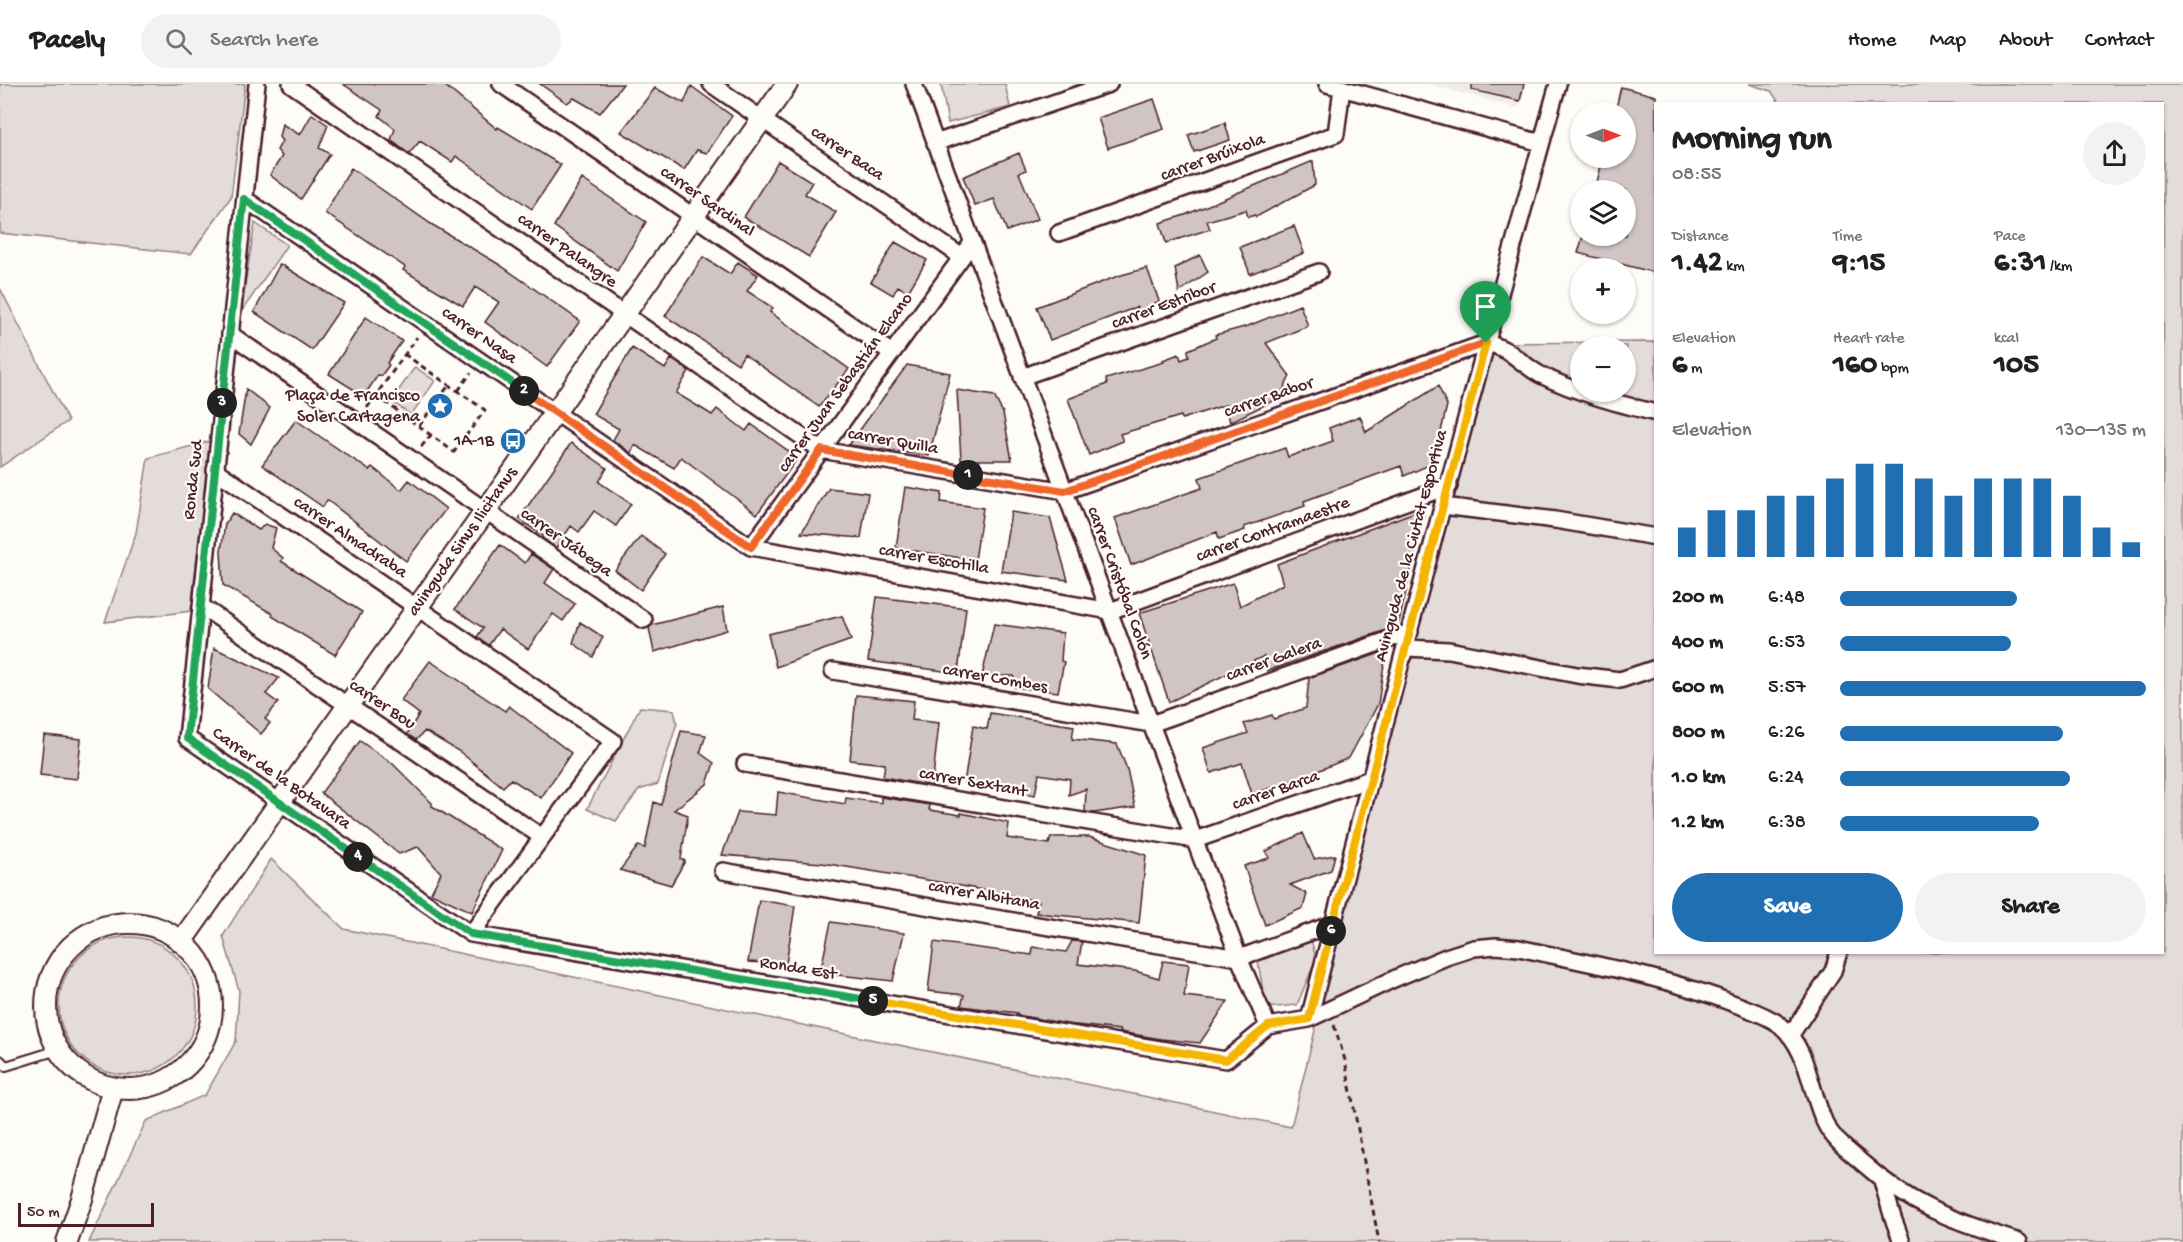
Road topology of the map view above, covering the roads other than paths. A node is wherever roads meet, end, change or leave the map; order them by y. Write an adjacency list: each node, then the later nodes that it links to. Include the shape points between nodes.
1 (257, 84): 13 (street, Ronda Sud)
2 (291, 84): 19 (street, carrer Palangre)
3 (501, 84): 14 (street, carrer Sardinal)
4 (711, 84): 10 (street, carrer Baca)
5 (787, 84): 10 (street, avinguda Sinus Ilicitanus)
6 (914, 84): 11 (street, carrer Cristóbal Colón)
7 (1109, 84): 11 (street)
8 (1558, 84): 12 (street, Avinguda de la Ciutat Esportiva)
9 (1334, 86): 12 (street); 15 (street, carrer Brúixola, via 1336,134)
10 (761, 119): 14 (street, avinguda Sinus Ilicitanus); 17 (street, carrer Baca)
11 (936, 142): 16 (street, carrer Cristóbal Colón)
12 (1541, 142): 21 (street, Avinguda de la Ciutat Esportiva)
13 (244, 199): 20 (street, Ronda Sud); 24 (street, carrer Nasa)
14 (693, 216): 19 (street, avinguda Sinus Ilicitanus); 22 (street, carrer Sardinal)
15 (1059, 233)
16 (972, 243): 17 (street, carrer Juan Sebastián Elcano); 23 (street, carrer Cristóbal Colón)
17 (962, 256): 22 (street, carrer Juan Sebastián Elcano)
18 (1319, 272): 23 (street, carrer Estribor)
19 (624, 314): 24 (street, avinguda Sinus Ilicitanus); 26 (street, carrer Palangre)
20 (230, 334): 27 (street, Ronda Sud); 31 (street, carrer Jábega)
21 (1486, 343): 25 (street, via 1501,346 1538,373 1576,390); 28 (street, Avinguda de la Ciutat Esportiva); 29 (street, carrer Babor)
22 (892, 353): 26 (street, carrer Juan Sebastián Elcano)
23 (1022, 377): 29 (street, carrer Cristóbal Colón)
24 (555, 412): 31 (street, avinguda Sinus Ilicitanus); 33 (street, carrer Nasa)
25 (1654, 413)
26 (821, 450): 29 (street, carrer Quilla); 33 (street, carrer Juan Sebastián Elcano)
27 (215, 470): 34 (street, Ronda Sud); 35 (street, carrer Almadraba)
28 (1449, 486): 30 (street, Avinguda de la Ciutat Esportiva); 36 (street, carrer Contramaestre)
29 (1065, 491): 36 (street, carrer Cristóbal Colón)
30 (1443, 506): 32 (street); 38 (street, Avinguda de la Ciutat Esportiva)
31 (486, 510): 35 (street, avinguda Sinus Ilicitanus); 37 (street, carrer Jábega)
32 (1654, 537)
33 (751, 547): 36 (street, carrer Escotilla)
34 (201, 606): 42 (street, carrer Bou); 44 (street, Ronda Sud)
35 (417, 607): 42 (street, avinguda Sinus Ilicitanus); 48 (street, carrer Almadraba, via 613,741)
36 (1110, 611): 43 (street, carrer Cristóbal Colón)
37 (644, 620)
38 (1410, 632): 39 (street, Avinguda de la Ciutat Esportiva); 43 (street, carrer Galera)
39 (1406, 648): 40 (street, via 1449,650 1620,680); 46 (street, Avinguda de la Ciutat Esportiva)
40 (1654, 669)
41 (833, 671): 43 (street, carrer Combes)
42 (347, 705): 47 (street, avinguda Sinus Ilicitanus); 48 (street, carrer Bou)
43 (1151, 724): 49 (street, carrer Cristóbal Colón)
44 (187, 738): 47 (street, Carrer de la Botavara)
45 (745, 764): 49 (street, carrer Sextant)
46 (1370, 779): 49 (street, carrer Barca); 51 (street, Avinguda de la Ciutat Esportiva)
47 (279, 802): 52 (street, Carrer de la Botavara); 53 (street, avinguda Sinus Ilicitanus)
48 (542, 837): 52 (street)
49 (1195, 840): 55 (street, carrer Cristóbal Colón)
50 (723, 871): 55 (street, carrer Albitana)
51 (1333, 924): 55 (street); 56 (street, Avinguda de la Ciutat Esportiva)
52 (471, 934): 57 (street, Ronda Est, via 1226,1060)
53 (181, 942): 59 (street, via 158,928 131,923 104,927 74,944 60,958 46,997 48,1024); 61 (street, via 199,961 209,984 212,1010 206,1036 194,1058 175,1076 139,1089)
54 (1838, 954): 58 (street, via 1833,971)
55 (1239, 958): 57 (street, carrer Cristóbal Colón)
56 (1309, 1019): 57 (street); 58 (street, via 1446,957 1496,946 1519,948 1708,994 1769,1019)
57 (1268, 1026)
58 (1790, 1036): 62 (street, via 1801,1053 1826,1124 1843,1146)
59 (58, 1050): 60 (lane); 61 (street, via 87,1078)
60 (2, 1066)
61 (113, 1088): 63 (street)
62 (1882, 1181): 64 (street); 65 (street, via 1949,1219)
63 (67, 1242)
64 (1902, 1242)
65 (2019, 1242)

